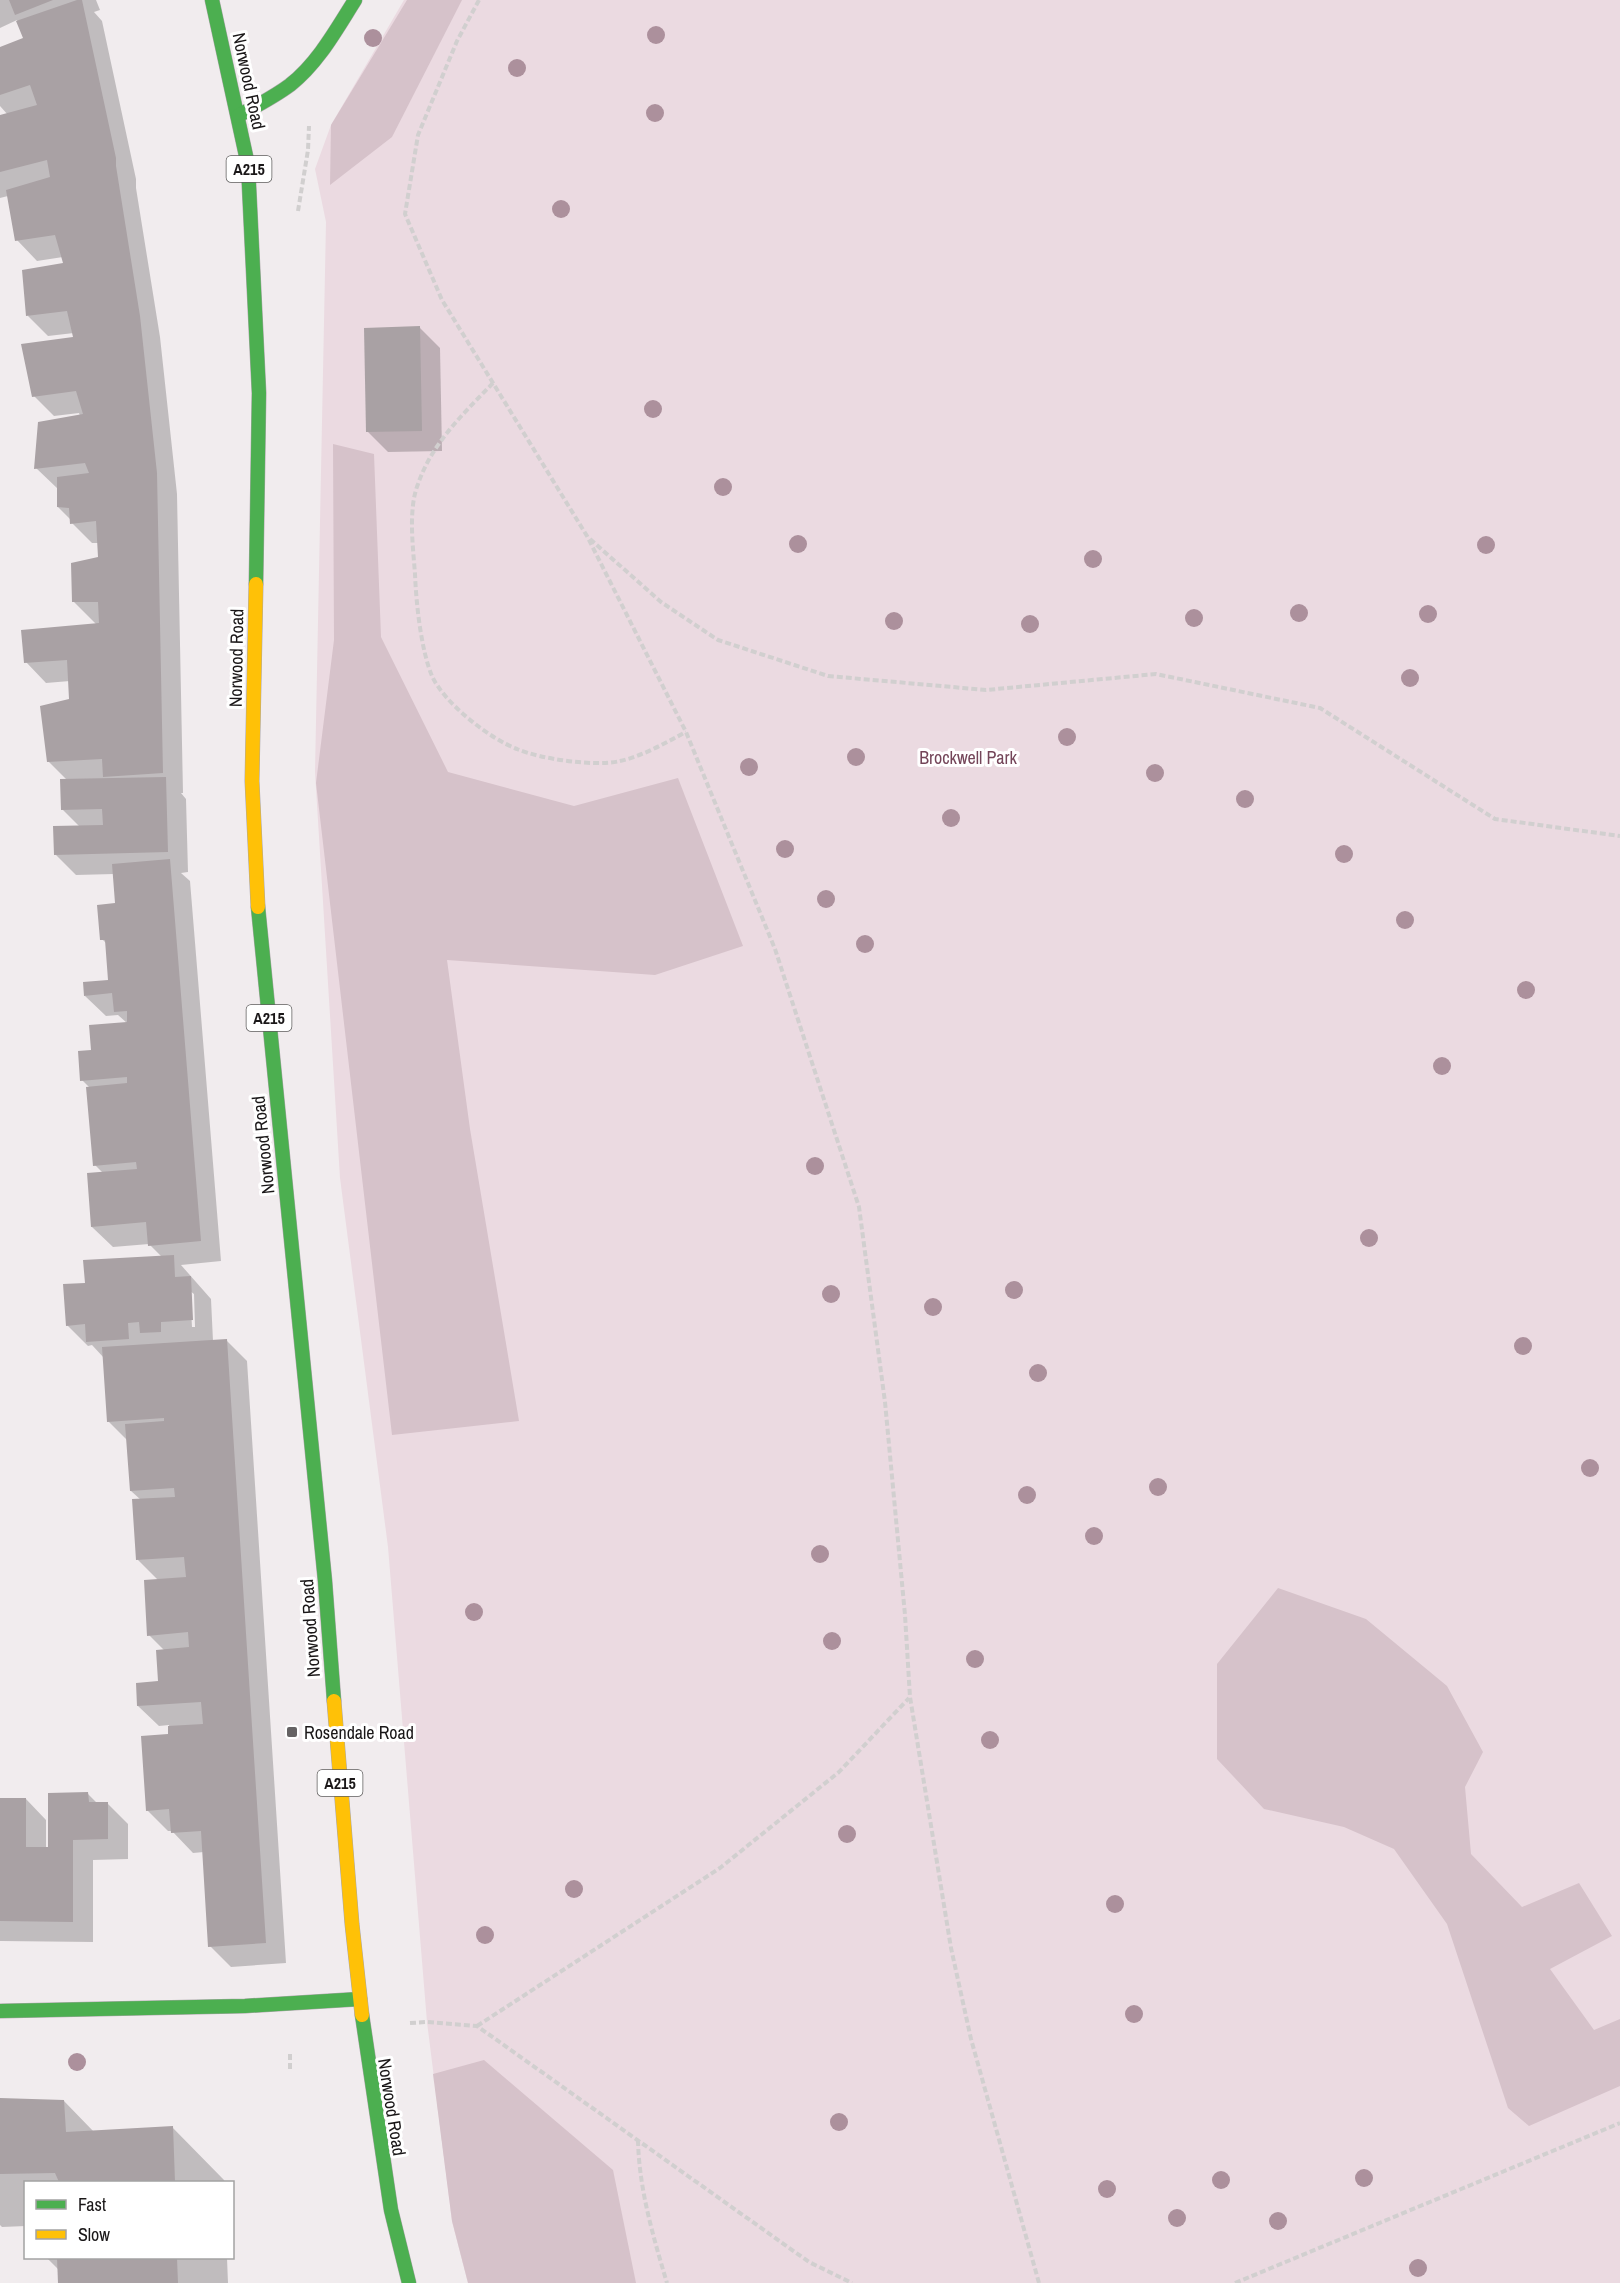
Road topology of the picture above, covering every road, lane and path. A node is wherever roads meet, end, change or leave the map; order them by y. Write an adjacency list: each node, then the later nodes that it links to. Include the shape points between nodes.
1 (212, 0): 4 (main road, Norwood Road / A215)
2 (356, 0): 4 (main road, via 297,79)
3 (478, 0): 7 (path, via 418,135 405,214 442,300)
4 (238, 116): 12 (main road, Norwood Road / A215, via 248,165 259,393 252,781 258,914 325,1581)
5 (309, 120): 6 (path)
6 (298, 216)
7 (493, 383): 8 (path); 9 (path, via 430,456 417,486 412,526 416,596 433,677 449,700 481,728 516,749 542,756 574,762 618,762)
8 (587, 536): 9 (path); 10 (path, via 661,602 718,640 828,676 986,690 1156,674 1320,708 1495,819)
9 (686, 732): 11 (path, via 775,949 859,1207 885,1401)
10 (1620, 836)
11 (910, 1697): 15 (path, via 838,1772 720,1868); 23 (path, via 951,1948 971,2039)
12 (360, 1998): 13 (main road, via 244,2006); 20 (main road, Norwood Road / A215, via 383,2163)
13 (0, 2011)
14 (411, 2023): 15 (path)
15 (477, 2026): 19 (path)
16 (291, 2052): 17 (path)
17 (290, 2068)
18 (1620, 2123): 24 (path)
19 (638, 2140): 21 (path, via 639,2170); 22 (path, via 809,2262)
20 (410, 2283)
21 (667, 2283)
22 (852, 2283)
23 (1039, 2283)
24 (1235, 2283)

